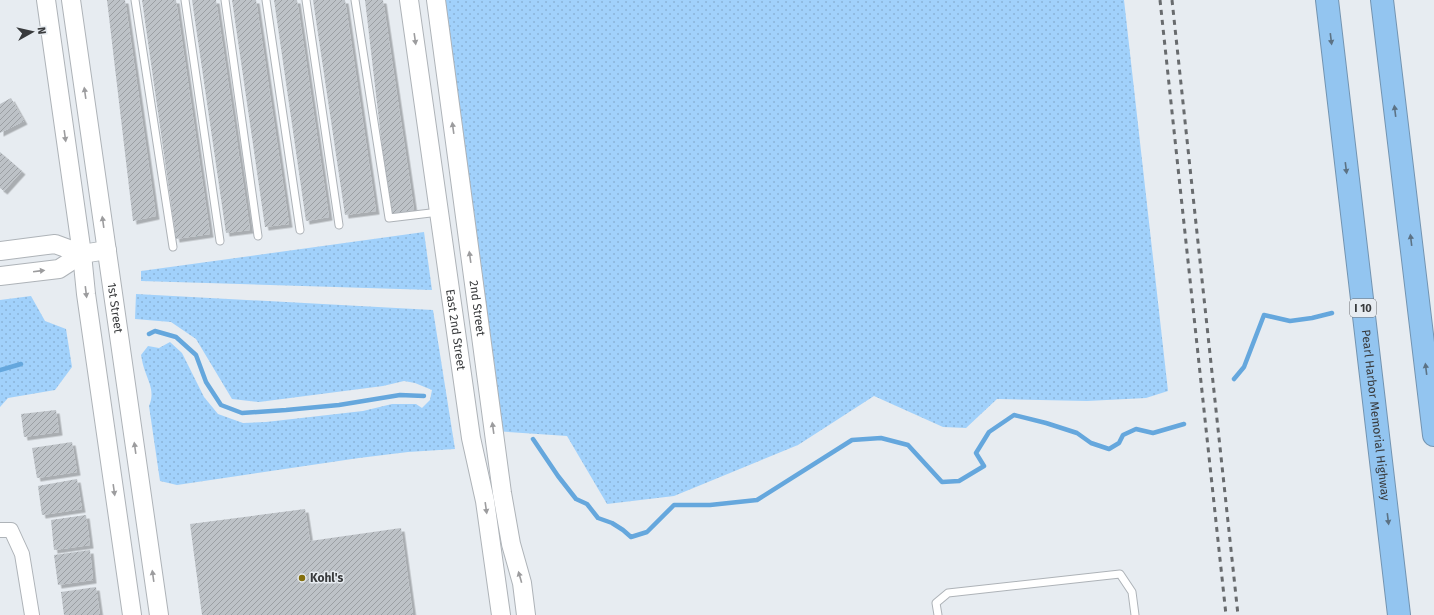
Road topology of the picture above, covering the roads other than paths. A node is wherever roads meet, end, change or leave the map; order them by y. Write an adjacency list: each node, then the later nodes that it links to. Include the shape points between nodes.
1 (46, 0): 21 (street, one-way to 21)
2 (71, 0): 19 (street, 1st Street, one-way to 2)
3 (135, 0): 18 (lane)
4 (185, 0): 17 (lane)
5 (225, 0): 16 (lane)
6 (266, 0): 15 (lane)
7 (306, 0): 14 (lane)
8 (355, 0): 13 (lane, via 389,218)
9 (409, 0): 13 (street, East 2nd Street, one-way to 13)
10 (436, 0): 29 (street, 2nd Street, one-way to 10, via 522,583 511,544 501,486)
11 (1327, 0): 32 (highway, Pearl Harbor Memorial Highway / I 10, one-way to 32)
12 (1382, 0): 23 (highway, one-way to 12)
13 (439, 212): 28 (street, East 2nd Street, one-way to 28, via 471,438 485,501)
14 (339, 225)
15 (300, 230)
16 (258, 236)
17 (220, 241)
18 (173, 247)
19 (107, 250): 21 (street); 27 (street, 1st Street, one-way to 19)
20 (0, 251): 21 (street, via 55,244)
21 (82, 254): 22 (street, one-way to 21, via 59,269); 26 (street, one-way to 26)
22 (0, 276)
23 (1434, 435)
24 (5, 530): 25 (street, via 22,554)
25 (32, 615)
26 (132, 615)
27 (159, 615)
28 (502, 615)
29 (526, 615)
30 (938, 615): 31 (lane, via 936,603 948,593 1120,574 1132,592)
31 (1135, 615)
32 (1399, 615)

